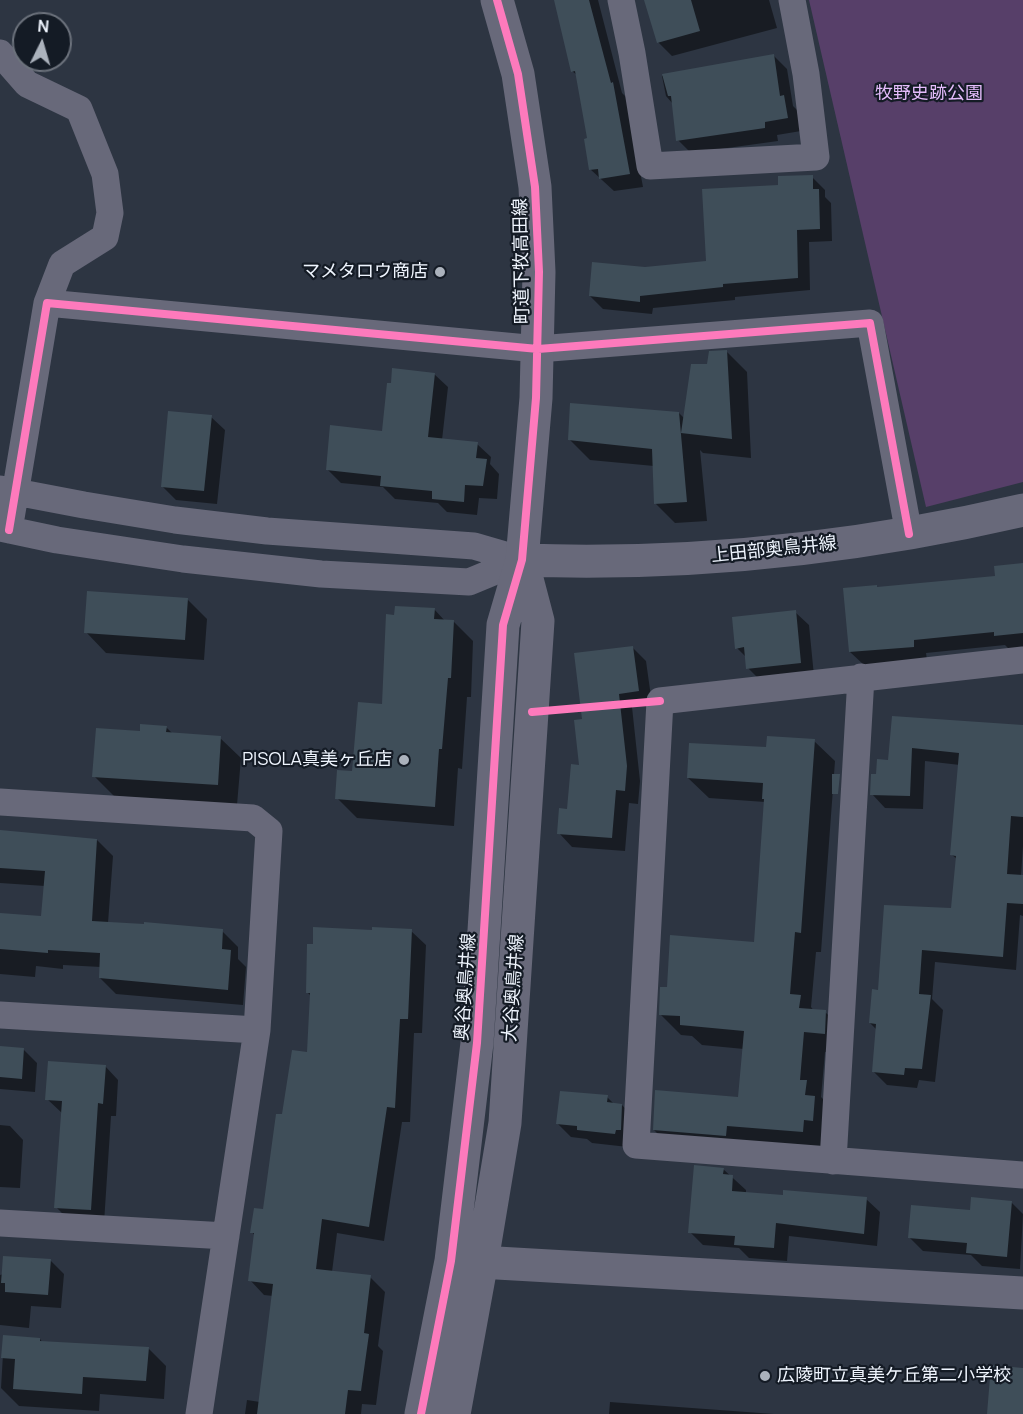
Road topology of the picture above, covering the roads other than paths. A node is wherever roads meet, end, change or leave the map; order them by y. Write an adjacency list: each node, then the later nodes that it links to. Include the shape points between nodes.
1 (497, 0): 6 (street, 町道下牧高田線, via 518,74 535,187)
2 (621, 0): 3 (street, via 650,166 816,157)
3 (792, 0)
4 (0, 53): 5 (street, via 27,84 79,109 105,174 110,213 105,237 62,264)
5 (47, 303): 6 (street); 7 (street)
6 (538, 349): 10 (street, via 870,323); 11 (street, 町道下牧高田線)
7 (8, 490): 9 (street); 11 (street, via 221,525 474,546)
8 (1023, 510): 10 (street, 上田部奥鳥井線)
9 (4, 529): 11 (street, via 183,559 344,575 469,582)
10 (909, 534): 11 (street, 上田部奥鳥井線, via 676,559)
11 (522, 560): 21 (street, 奥谷奥鳥井線, via 502,625)
12 (1023, 660): 13 (street)
13 (861, 677): 17 (street); 17 (street, via 660,700 636,1145)
14 (0, 802): 16 (street, via 253,818 269,831)
15 (0, 1015): 16 (street)
16 (256, 1030): 20 (street)
17 (832, 1161): 18 (street)
18 (1023, 1174)
19 (0, 1223): 20 (street)
20 (226, 1236): 23 (street)
21 (467, 1261): 22 (street); 24 (street, 奥谷奥鳥井線); 25 (street)
22 (1023, 1293)
23 (199, 1414)
24 (420, 1414)
25 (454, 1414)

